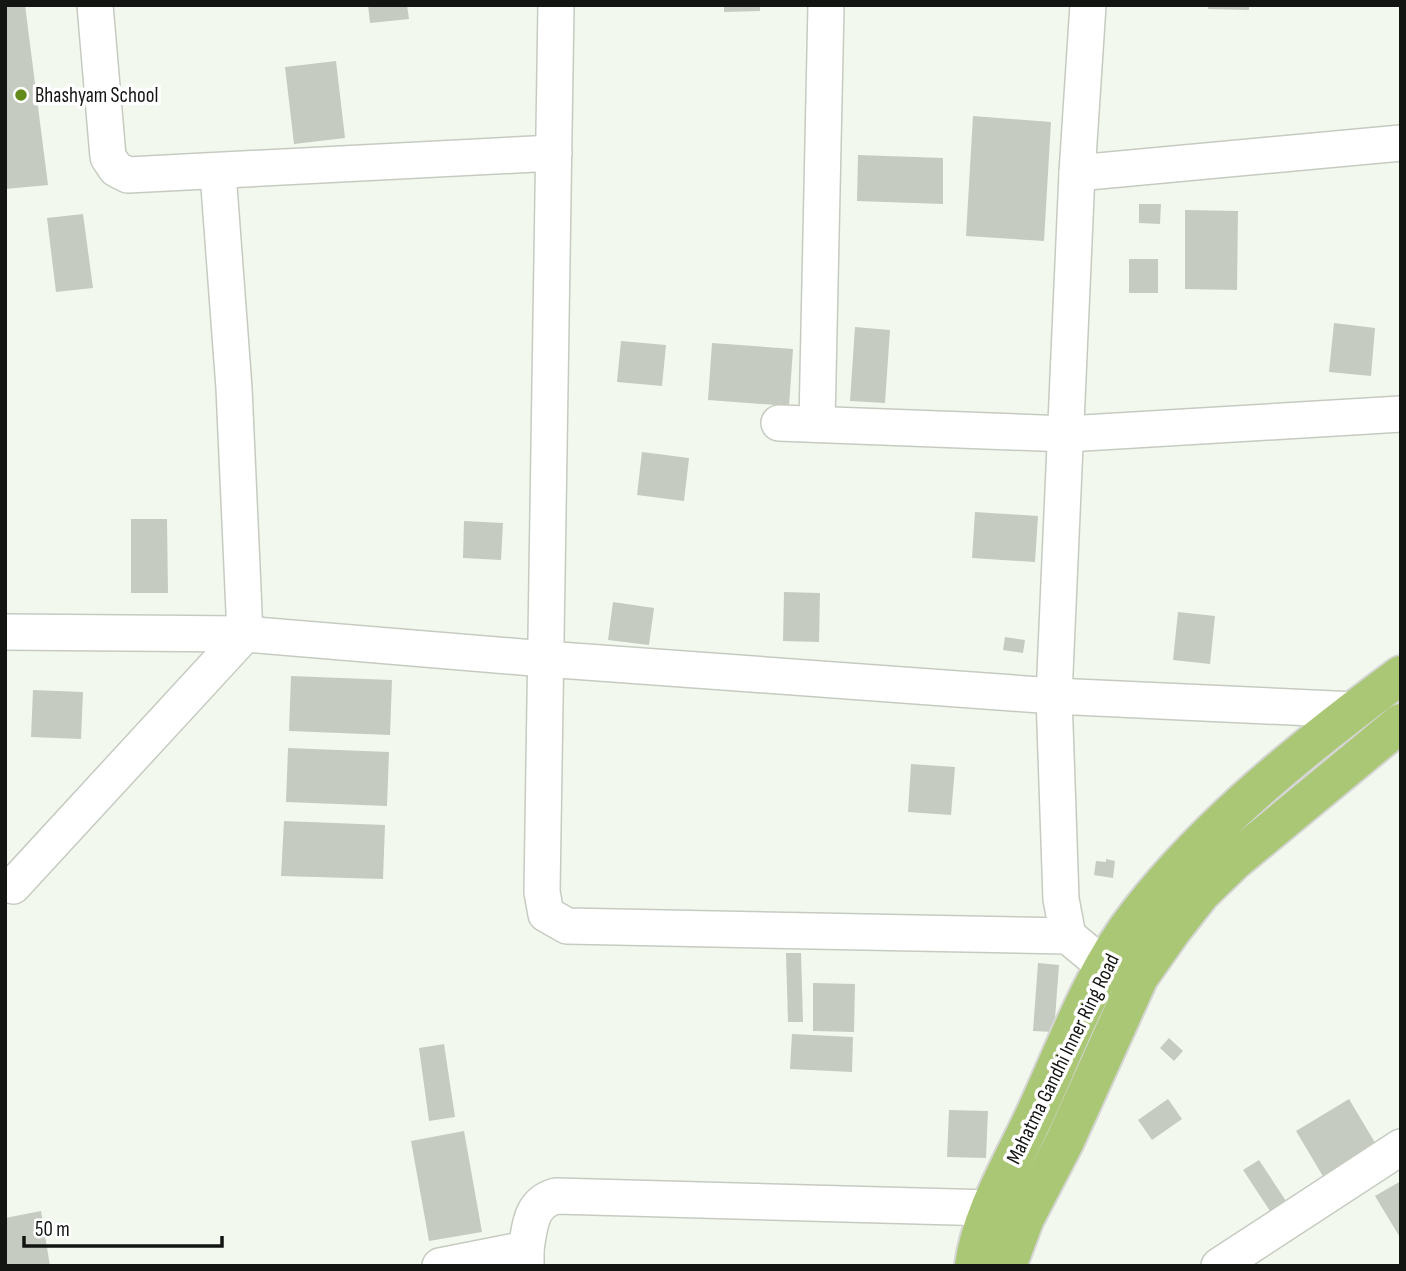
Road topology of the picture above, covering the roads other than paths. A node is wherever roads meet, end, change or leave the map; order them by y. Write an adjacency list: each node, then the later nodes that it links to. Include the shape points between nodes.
1 (95, 5): 7 (street, via 108,157 116,169 128,175)
2 (556, 5): 6 (street)
3 (826, 5): 10 (street)
4 (1088, 5): 8 (street)
5 (1401, 144): 8 (street)
6 (554, 153): 7 (street); 15 (street)
7 (218, 173): 14 (street, via 234,388)
8 (1076, 173): 12 (street)
9 (1401, 414): 12 (street)
10 (817, 422): 11 (street); 12 (street)
11 (779, 423)
12 (1067, 434): 17 (street)
13 (5, 632): 14 (street)
14 (244, 634): 15 (street); 20 (street)
15 (545, 659): 17 (street); 21 (street, via 542,892 547,914 567,926)
16 (1401, 675): 18 (main road, Mahatma Gandhi Inner Ring Road)
17 (1054, 696): 18 (street); 21 (street, via 1062,899)
18 (1355, 710): 22 (main road, Mahatma Gandhi Inner Ring Road, via 1230,814 1138,914)
19 (1401, 723): 23 (main road, Mahatma Gandhi Inner Ring Road, via 1276,823 1200,893)
20 (13, 886)
21 (1068, 936): 22 (street)
22 (1103, 967): 23 (street); 25 (main road, Mahatma Gandhi Inner Ring Road)
23 (1133, 990): 29 (main road, Mahatma Gandhi Inner Ring Road, via 1025,1218)
24 (1401, 1147): 30 (street)
25 (992, 1208): 26 (street, via 556,1196 534,1211); 28 (main road, Mahatma Gandhi Inner Ring Road)
26 (526, 1257): 27 (street)
27 (440, 1266)
28 (974, 1266)
29 (1007, 1266)
30 (1219, 1266)

